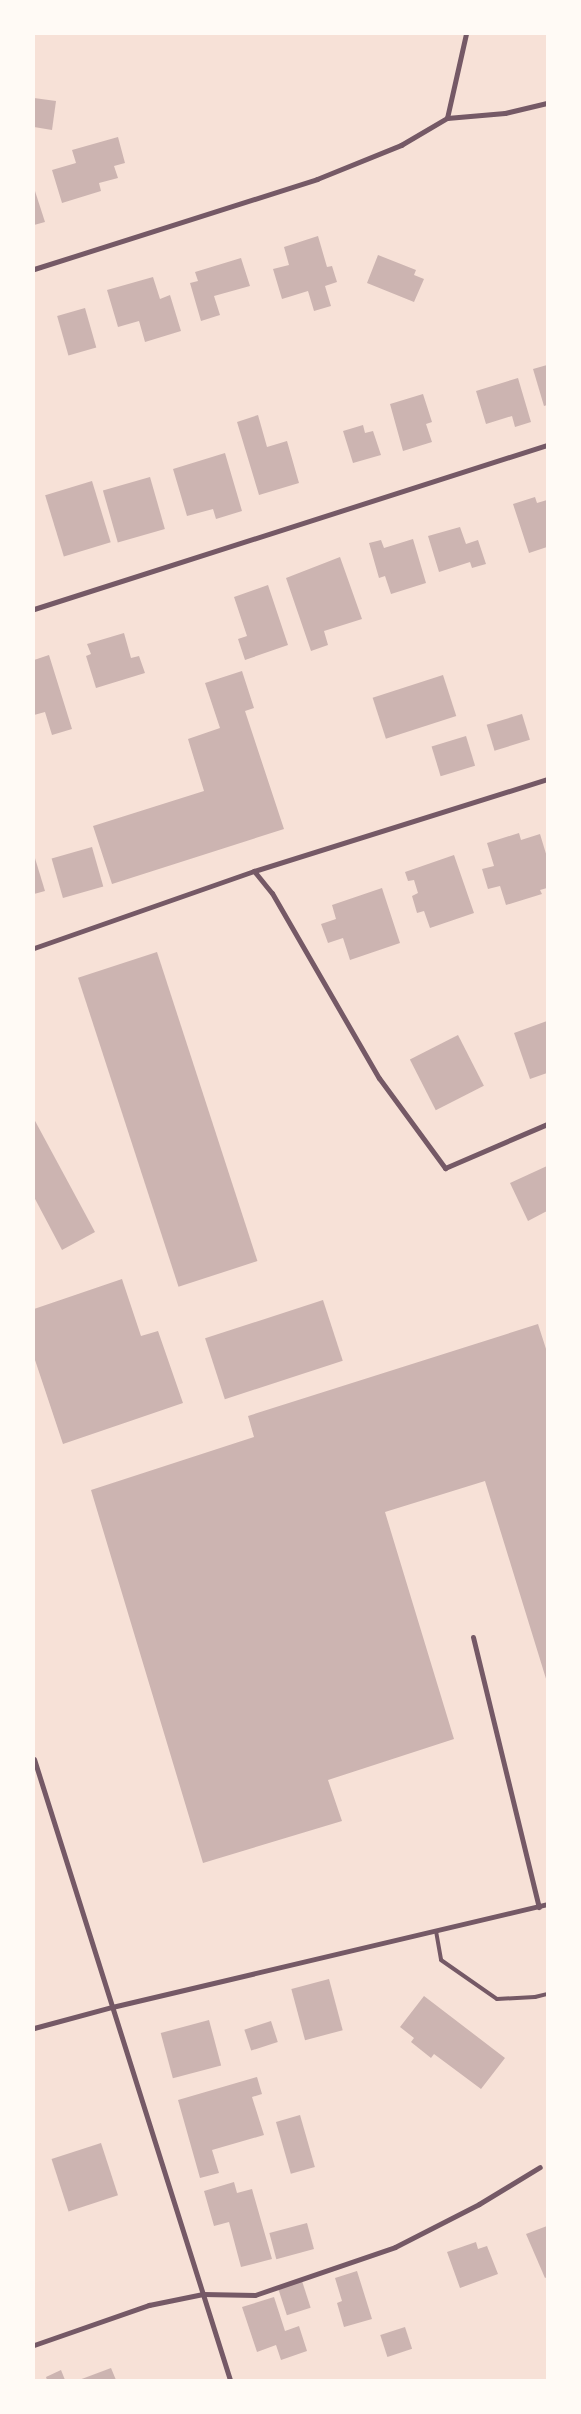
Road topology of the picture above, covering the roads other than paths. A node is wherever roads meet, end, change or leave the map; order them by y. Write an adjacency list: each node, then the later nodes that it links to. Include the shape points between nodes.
1 (466, 34): 3 (street)
2 (547, 103): 3 (street, via 505,113)
3 (447, 118): 4 (street, via 401,146 317,179)
4 (34, 268)
5 (547, 445): 6 (street)
6 (34, 609)
7 (547, 779): 8 (street)
8 (254, 871): 9 (street); 10 (street, via 272,892 380,1078 445,1168)
9 (34, 948)
10 (547, 1124)
11 (473, 1638): 14 (street)
12 (34, 1759): 17 (street)
13 (547, 1904): 14 (street)
14 (538, 1907): 15 (street)
15 (436, 1931): 16 (lane, via 441,1960 497,1999); 17 (street)
16 (547, 1994)
17 (112, 2007): 18 (street); 20 (street)
18 (34, 2028)
19 (540, 2167): 20 (street, via 479,2204 395,2247 255,2295)
20 (203, 2294): 21 (street, via 149,2305); 22 (street)
21 (34, 2345)
22 (230, 2380)

